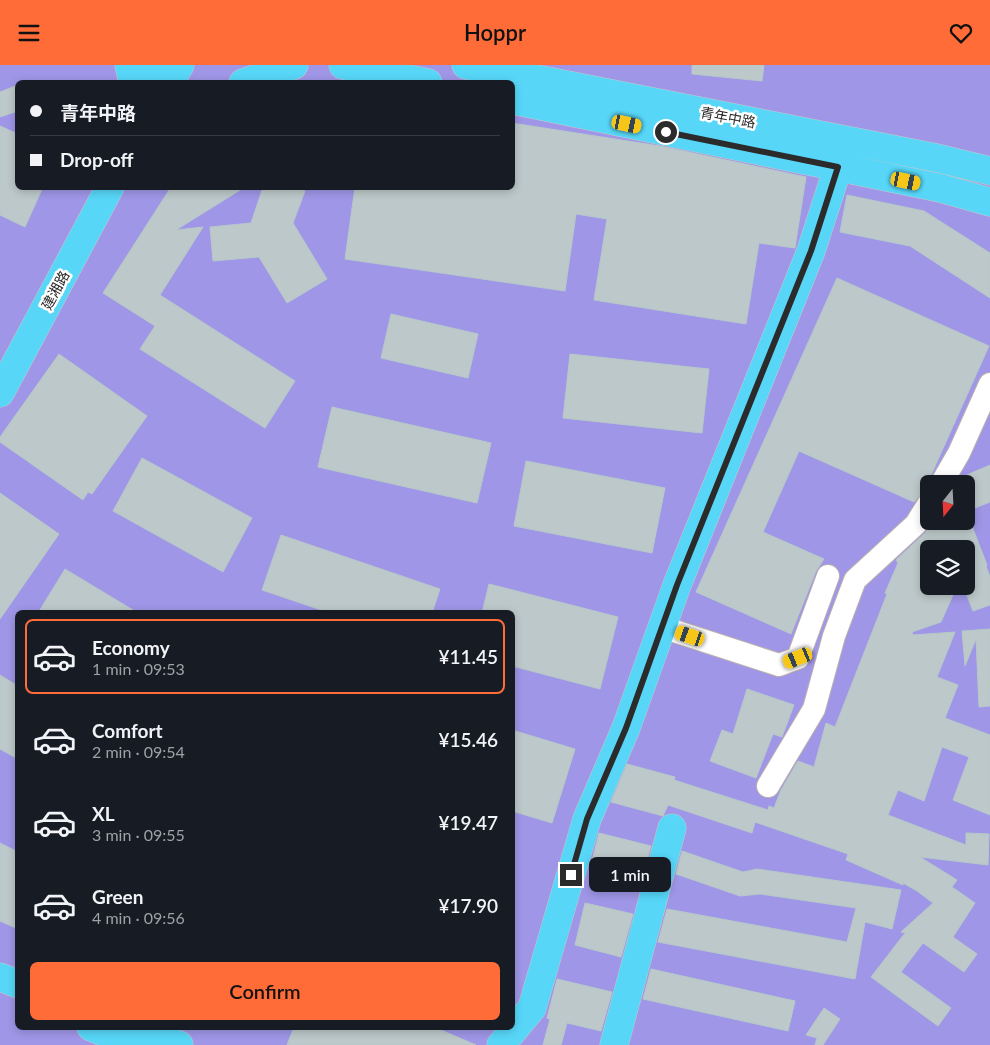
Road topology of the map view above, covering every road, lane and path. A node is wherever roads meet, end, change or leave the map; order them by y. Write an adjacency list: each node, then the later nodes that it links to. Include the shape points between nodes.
1 (129, 65): 7 (main road)
2 (156, 65): 8 (main road)
3 (180, 65): 9 (main road)
4 (294, 65): 10 (main road)
5 (343, 65): 11 (main road)
6 (466, 65): 14 (main road, 青年中路)
7 (132, 80)
8 (149, 80)
9 (171, 80)
10 (252, 80)
11 (414, 80)
12 (515, 101): 13 (main road, 青年中路)
13 (838, 167): 17 (main road, 青年中路); 24 (main road, via 811,251)
14 (987, 168)
15 (90, 190): 18 (main road, 建湘路)
16 (108, 190): 20 (main road, 建湘路)
17 (990, 202)
18 (0, 358)
19 (990, 384): 21 (street)
20 (0, 393)
21 (946, 475)
22 (920, 518): 25 (street, via 855,580 834,636 814,709)
23 (828, 576): 24 (street, via 798,658 779,665)
24 (662, 627): 31 (main road, via 626,728 587,819 532,1008)
25 (768, 786)
26 (672, 828): 38 (main road)
27 (0, 977): 28 (main road)
28 (15, 982)
29 (0, 993): 30 (main road)
30 (15, 999)
31 (515, 1028)
32 (141, 1030): 36 (main road)
33 (514, 1030): 37 (main road)
34 (99, 1035): 35 (main road)
35 (136, 1045)
36 (179, 1045)
37 (501, 1045)
38 (614, 1045)

